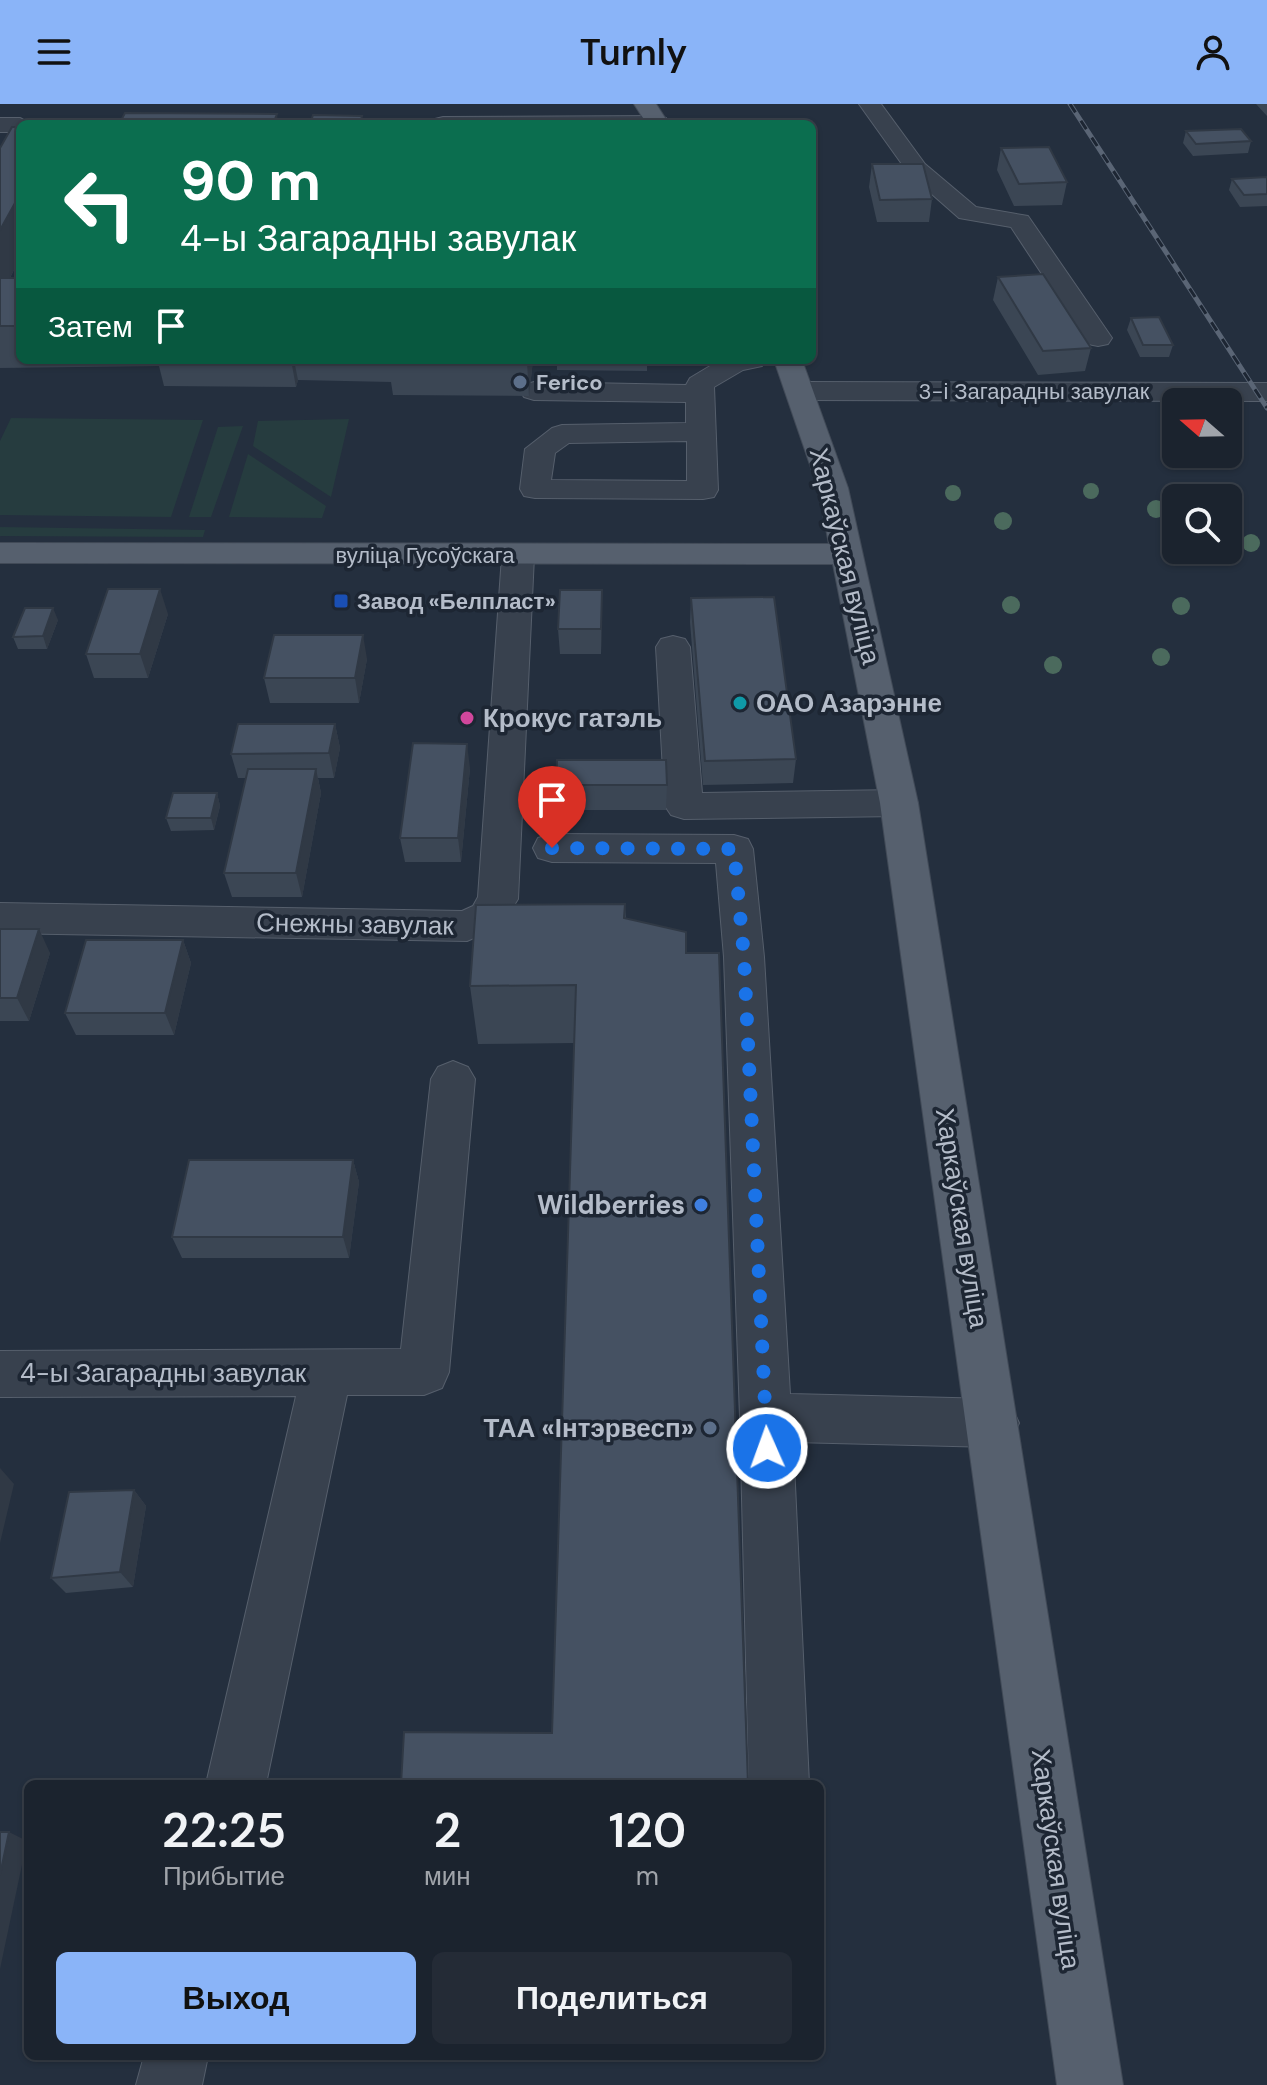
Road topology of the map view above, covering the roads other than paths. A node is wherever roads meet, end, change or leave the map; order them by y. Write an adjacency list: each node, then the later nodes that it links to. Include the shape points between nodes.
1 (675, 104): 3 (street)
2 (870, 104): 5 (street, via 917,169 968,213 1019,221)
3 (652, 115): 4 (street)
4 (536, 120)
5 (1098, 338)
6 (733, 364): 11 (street, via 700,384)
7 (790, 364): 9 (main road, Харкаўская вуліца)
8 (534, 391): 11 (street)
9 (800, 391): 10 (street, 3-і Загарадны завулак); 14 (main road, Харкаўская вуліца)
10 (1267, 392)
11 (700, 394): 12 (street)
12 (703, 432): 12 (street, via 703,490 535,489 540,449 562,434)
13 (0, 553): 15 (main road, вуліца Гусоўскага)
14 (849, 554): 15 (main road, вуліца Гусоўскага); 17 (main road, Харкаўская вуліца)
15 (518, 556): 19 (street, Снежны завулак, via 498,899 487,916 467,926)
16 (673, 647): 17 (street, via 667,771 684,806)
17 (899, 803): 24 (main road, Харкаўская вуліца)
18 (552, 848): 23 (street, via 734,849)
19 (0, 918)
20 (453, 1079): 21 (street, 4-ы Загарадны завулак, via 424,1372)
21 (327, 1372): 22 (street, 4-ы Загарадны завулак); 25 (street)
22 (0, 1374)
23 (766, 1417): 24 (street); 26 (street)
24 (993, 1423): 29 (main road, Харкаўская вуліца)
25 (237, 1780)
26 (779, 1780)
27 (175, 2060): 28 (street)
28 (169, 2085)
29 (1090, 2085)

